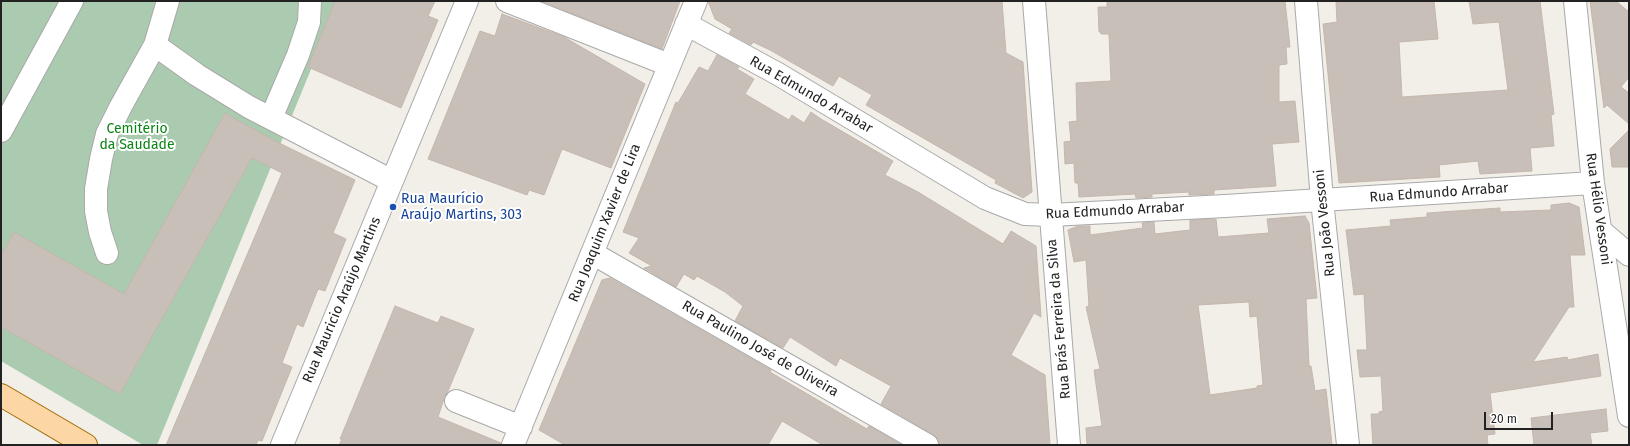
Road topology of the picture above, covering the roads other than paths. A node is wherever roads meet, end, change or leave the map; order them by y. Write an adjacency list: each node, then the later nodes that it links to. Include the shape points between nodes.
1 (72, 1): 14 (street)
2 (168, 1): 11 (street)
3 (310, 1): 13 (street, via 309,22 305,35)
4 (467, 1): 15 (street, Rua Mauricio Araújo Martins)
5 (507, 1): 12 (street)
6 (696, 1): 10 (street, Rua Joaquim Xavier de Lira)
7 (1034, 1): 18 (street, Rua Brás Ferreira da Silva)
8 (1306, 1): 17 (street, Rua João Vessoni)
9 (1575, 1): 16 (street, Rua Hélio Vessoni)
10 (686, 24): 12 (street, Rua Joaquim Xavier de Lira); 18 (street, Rua Edmundo Arrabar, via 778,74 985,198 1026,214)
11 (155, 45): 13 (street, via 215,87); 20 (street, via 108,134 101,159 96,189 96,211)
12 (669, 65): 21 (street, Rua Joaquim Xavier de Lira)
13 (271, 118): 15 (street)
14 (1, 131)
15 (392, 181): 28 (street, Rua Mauricio Araújo Martins)
16 (1593, 183): 17 (street, Rua Edmundo Arrabar); 19 (street, Rua Hélio Vessoni)
17 (1322, 200): 18 (street, Rua Edmundo Arrabar); 31 (street, Rua João Vessoni)
18 (1051, 215): 30 (street, Rua Brás Ferreira da Silva)
19 (1600, 230): 22 (street); 25 (street, Rua Hélio Vessoni)
20 (107, 253)
21 (592, 253): 26 (street, Rua Joaquim Xavier de Lira); 29 (street, Rua Paulino José de Oliveira)
22 (1629, 255)
23 (1, 396): 27 (main road)
24 (456, 402): 26 (street)
25 (1629, 416)
26 (517, 440)
27 (86, 445)
28 (282, 445)
29 (927, 445)
30 (1069, 445)
31 (1348, 445)

